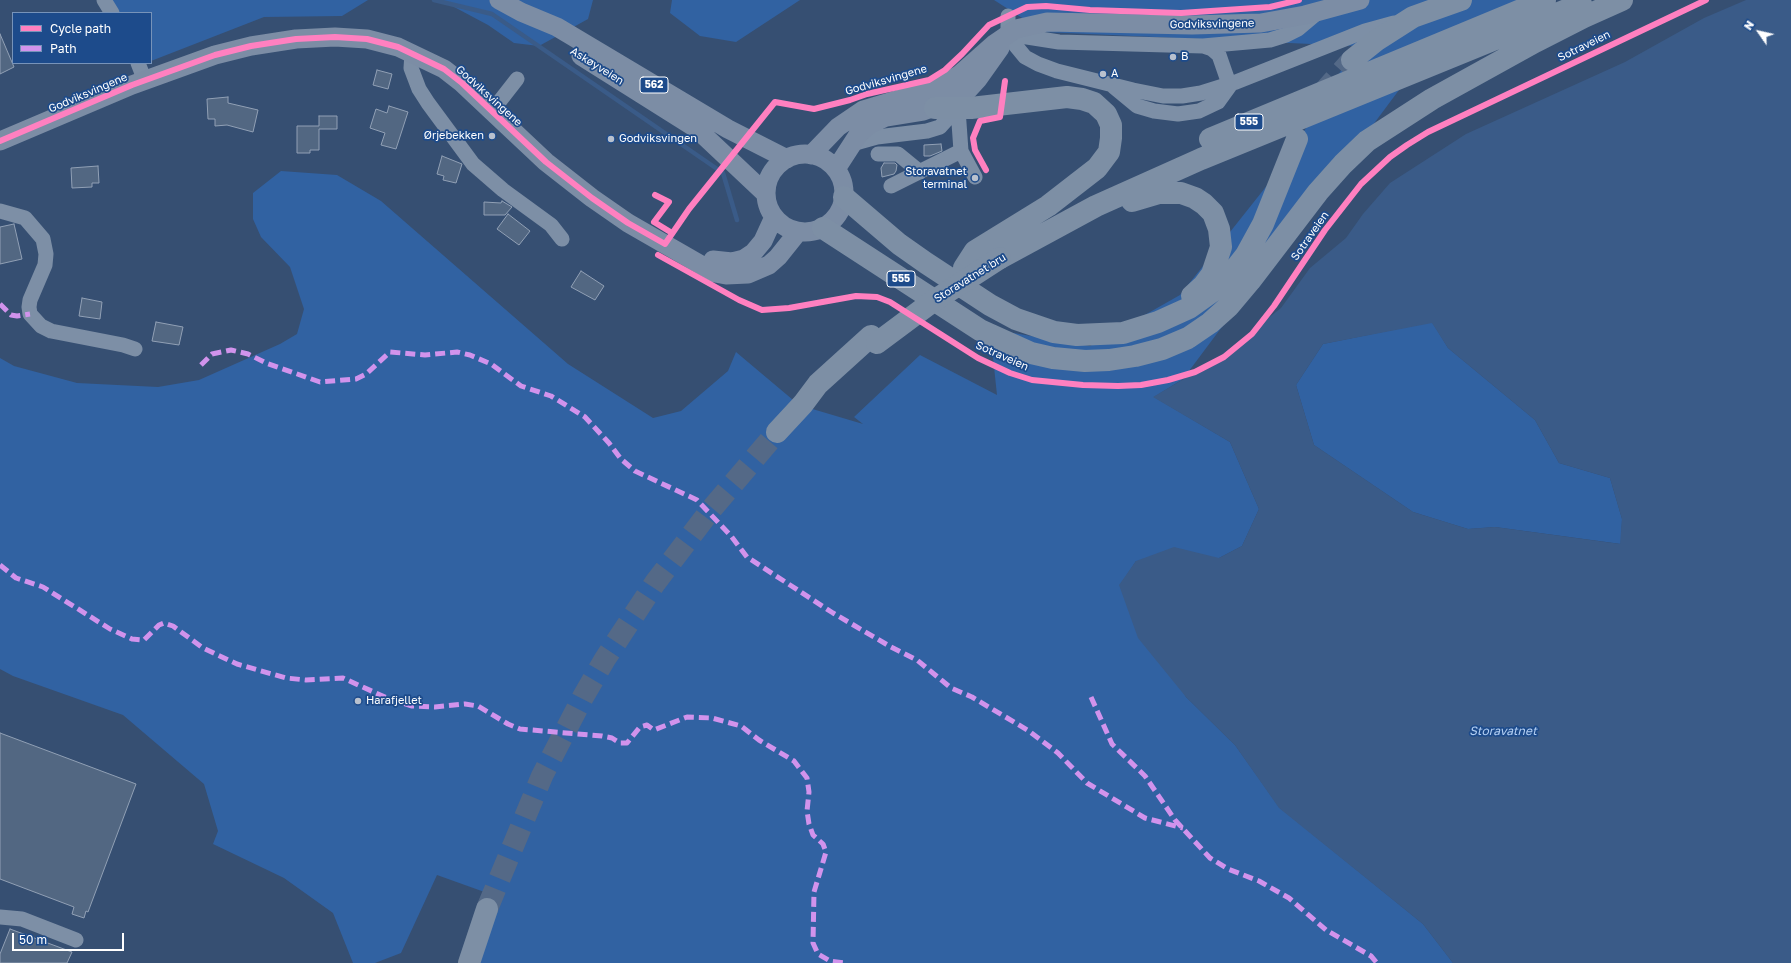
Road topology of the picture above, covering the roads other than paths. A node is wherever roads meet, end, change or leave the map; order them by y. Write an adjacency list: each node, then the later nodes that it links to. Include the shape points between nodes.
1 (104, 0): 9 (street)
2 (499, 0): 10 (main road, Askøyveien / 562)
3 (1360, 0): 8 (main road, Godviksvingene)
4 (1461, 0): 11 (highway)
5 (1545, 0): 14 (highway, 555)
6 (1591, 0): 14 (highway, 555)
7 (1622, 0): 38 (highway, 555, via 1528,46 1432,99 1367,141 1318,192 1229,306 1188,338 1162,349 1135,356 1093,361 1053,358 1032,353 980,330)
8 (1320, 11): 12 (main road, Godviksvingene, via 1261,23 1230,25 1047,22 1016,29); 13 (street, Godviksvingene, via 1298,29 1270,40)
9 (111, 12)
10 (521, 12): 28 (main road, Askøyveien / 562, via 558,27 728,129); 33 (main road, Askøyveien / 562, via 550,37 696,129)
11 (1413, 17): 16 (highway); 20 (street, via 1365,31)
12 (1008, 25): 13 (street, Godviksvingene, via 1058,42); 20 (street, via 1011,40 1025,57 1057,71 1163,96 1201,93); 21 (main road, Godviksvingene, via 995,56 978,79 967,91)
13 (1203, 46): 20 (street, Godviksvingene, via 1212,49 1218,55)
14 (1446, 50): 36 (highway, 555, via 1245,124 1132,175)
15 (412, 53): 19 (main road, Godviksvingene, via 368,39 296,39 215,55); 22 (main road, Godviksvingene, via 444,69); 40 (street, via 411,68 419,89 473,164 551,225)
16 (1352, 60)
17 (138, 64): 19 (street)
18 (517, 79): 22 (street)
19 (145, 81): 24 (main road, Godviksvingene)
20 (1231, 84)
21 (947, 103): 25 (street); 26 (main road, Godviksvingene, via 863,110 838,127); 29 (main road, Godviksvingene, via 886,117 869,125 858,135); 36 (highway, 555, via 1067,96 1094,103 1106,114 1110,125 1109,152 1104,161 1077,185)
22 (492, 111): 41 (main road, Godviksvingene, via 546,162 592,198 628,223)
23 (1296, 139): 42 (highway, 555, via 1263,224 1246,256 1224,283 1207,297)
24 (0, 140)
25 (961, 151): 30 (street); 31 (street)
26 (811, 154): 28 (main road); 29 (main road, via 825,159)
27 (878, 154): 30 (street, via 898,154)
28 (787, 158): 33 (main road, via 772,173)
29 (836, 169): 34 (main road, via 844,187)
30 (920, 172): 32 (street)
31 (975, 177)
32 (892, 186)
33 (766, 194): 37 (main road)
34 (844, 197): 38 (main road, via 837,215); 42 (highway, 555, via 894,240 926,263 990,305 1016,318 1054,332 1077,334 1123,333)
35 (0, 211): 44 (street, via 25,218 43,239 45,265 29,307 30,314 41,326 51,331 122,345)
36 (1063, 216): 42 (highway, 555, via 1159,193 1181,193 1195,198 1213,213 1219,229 1221,247 1212,274 1204,286); 43 (highway, Storavatnet bru / 555, via 964,268); 43 (highway, Storavatnet bru / 555, bridge, via 1016,260 1000,258)
37 (774, 217): 39 (main road, via 785,227); 41 (main road, Godviksvingene, via 763,241 744,259 732,262)
38 (823, 228): 39 (main road)
39 (798, 232): 41 (main road, Godviksvingene, via 769,265 748,274 715,273)
40 (562, 239)
41 (685, 255)
42 (1158, 322)
43 (874, 339): 45 (highway, 555, via 823,392 803,404)
44 (135, 350)
45 (777, 432)
46 (487, 909): 49 (highway)
47 (0, 917): 48 (street, via 22,919)
48 (76, 940)
49 (469, 963)

